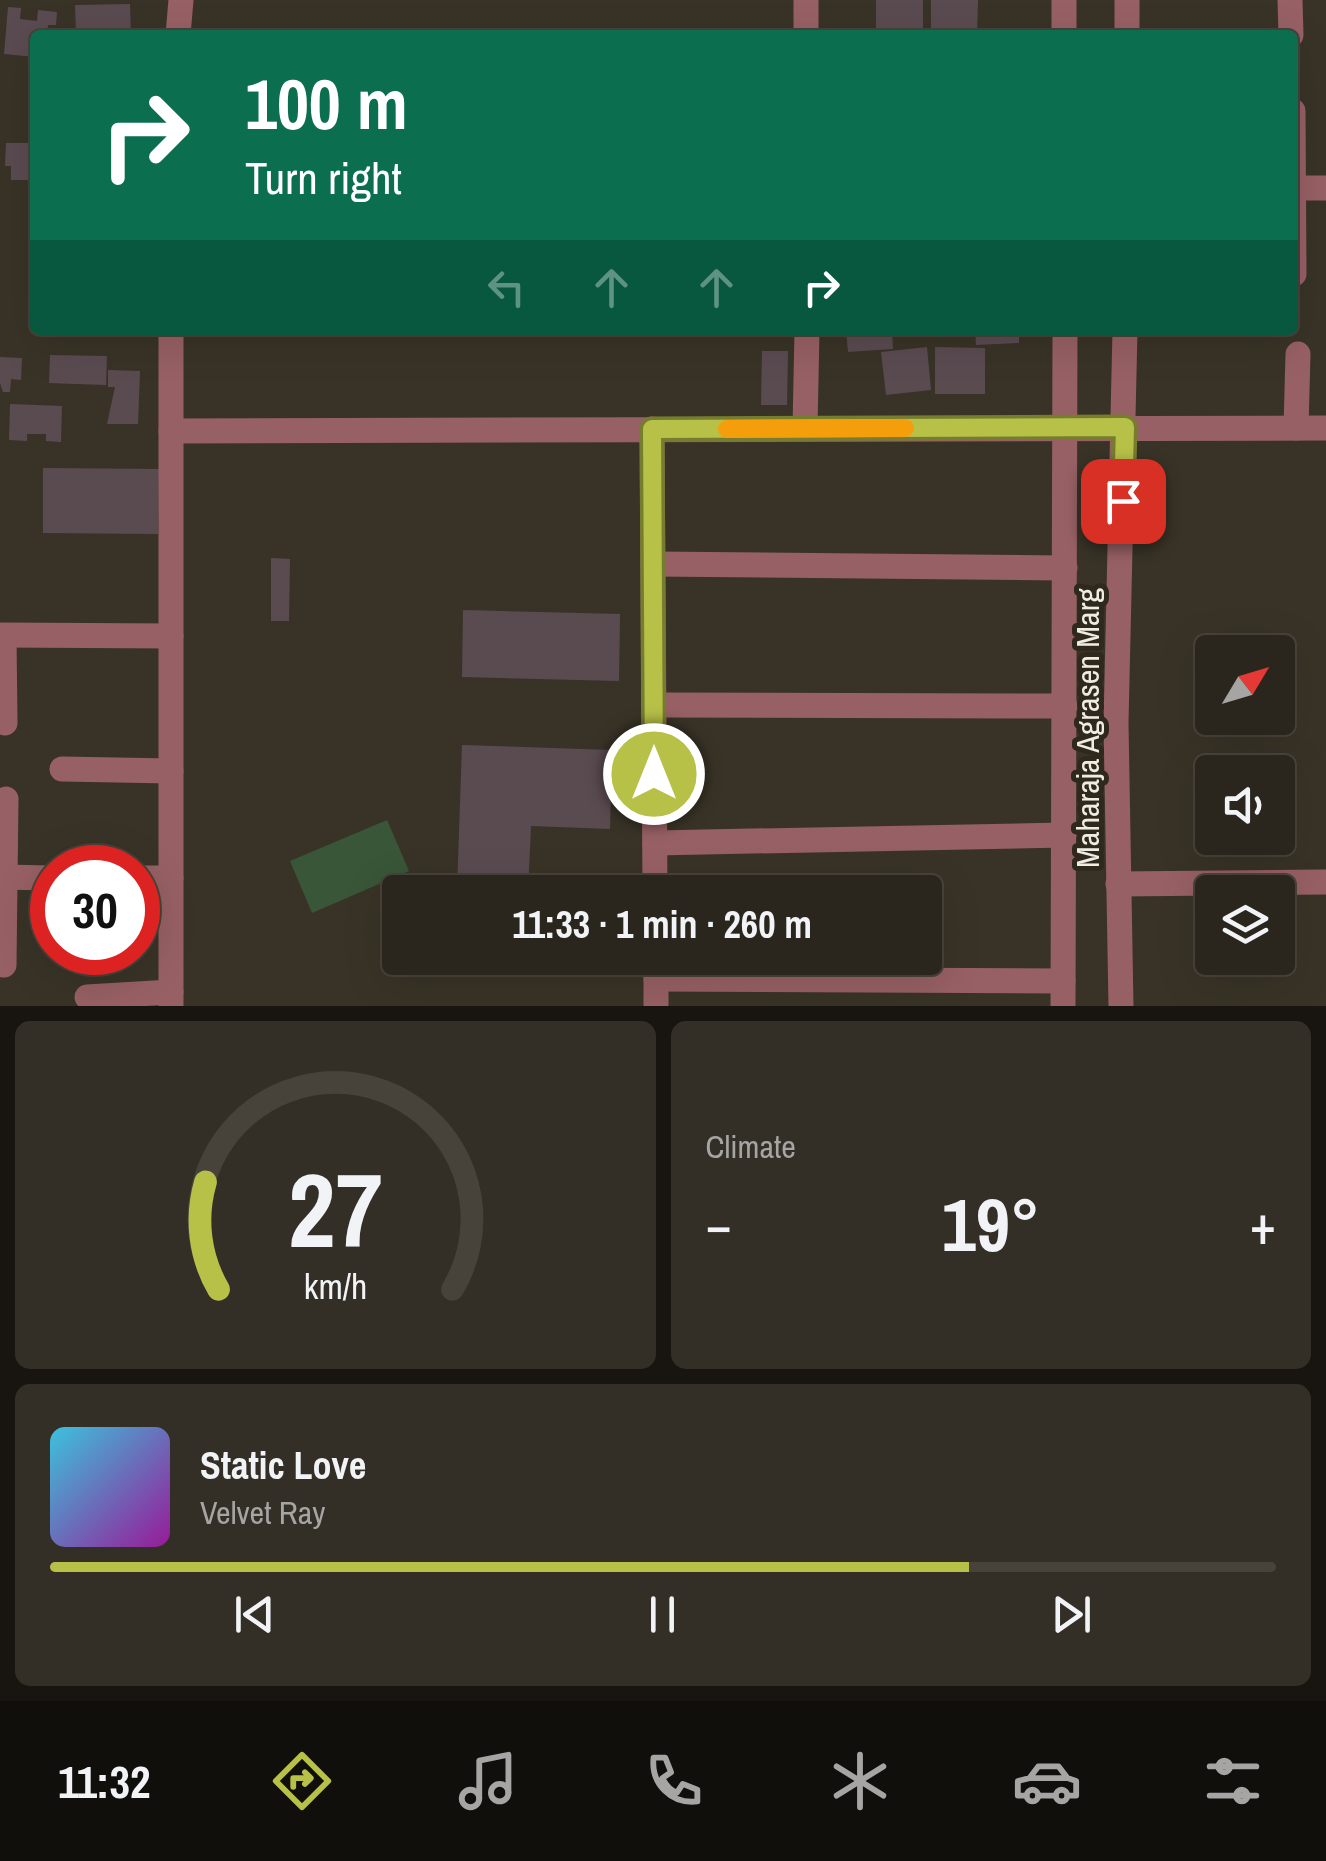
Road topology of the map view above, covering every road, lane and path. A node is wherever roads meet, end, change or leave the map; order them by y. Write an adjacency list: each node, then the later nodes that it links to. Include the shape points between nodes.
1 (181, 0): 6 (street)
2 (806, 0): 7 (street)
3 (1064, 0): 8 (street)
4 (1128, 0): 9 (street)
5 (1290, 0): 10 (street)
6 (178, 30)
7 (806, 30)
8 (1064, 30)
9 (1127, 30)
10 (1291, 30)
11 (1298, 188): 12 (street)
12 (1326, 188)
13 (171, 335): 24 (street)
14 (807, 335): 19 (street)
15 (1065, 335): 20 (street, Maharaja Agrasen Marg)
16 (1125, 335): 18 (street, Maharaja Agrasen Marg)
17 (1298, 354): 21 (street)
18 (1125, 427): 20 (street); 21 (street); 43 (street, Maharaja Agrasen Marg)
19 (809, 428): 20 (street); 23 (street)
20 (1065, 428): 26 (street, Maharaja Agrasen Marg)
21 (1296, 428): 22 (street)
22 (1326, 428)
23 (652, 429): 24 (street); 25 (street)
24 (171, 431): 28 (street)
25 (653, 564): 26 (street); 29 (street)
26 (1065, 568): 30 (street, Maharaja Agrasen Marg)
27 (2, 636): 28 (street); 31 (street)
28 (171, 636): 33 (street)
29 (654, 705): 30 (street); 36 (street)
30 (1065, 706): 35 (street, Maharaja Agrasen Marg)
31 (6, 723)
32 (62, 768): 33 (street)
33 (171, 771): 41 (street)
34 (6, 799): 38 (street)
35 (1064, 835): 36 (street); 47 (street, Maharaja Agrasen Marg)
36 (655, 843): 37 (street)
37 (656, 875)
38 (2, 878): 39 (street); 44 (street)
39 (30, 878)
40 (160, 878): 41 (street)
41 (171, 878): 49 (street)
42 (1326, 882): 43 (street)
43 (1118, 884): 51 (street, Maharaja Agrasen Marg)
44 (4, 965)
45 (656, 975): 50 (street)
46 (766, 975): 47 (street)
47 (1064, 994)
48 (87, 997): 49 (street)
49 (172, 999)
50 (656, 1006)
51 (1121, 1006)

